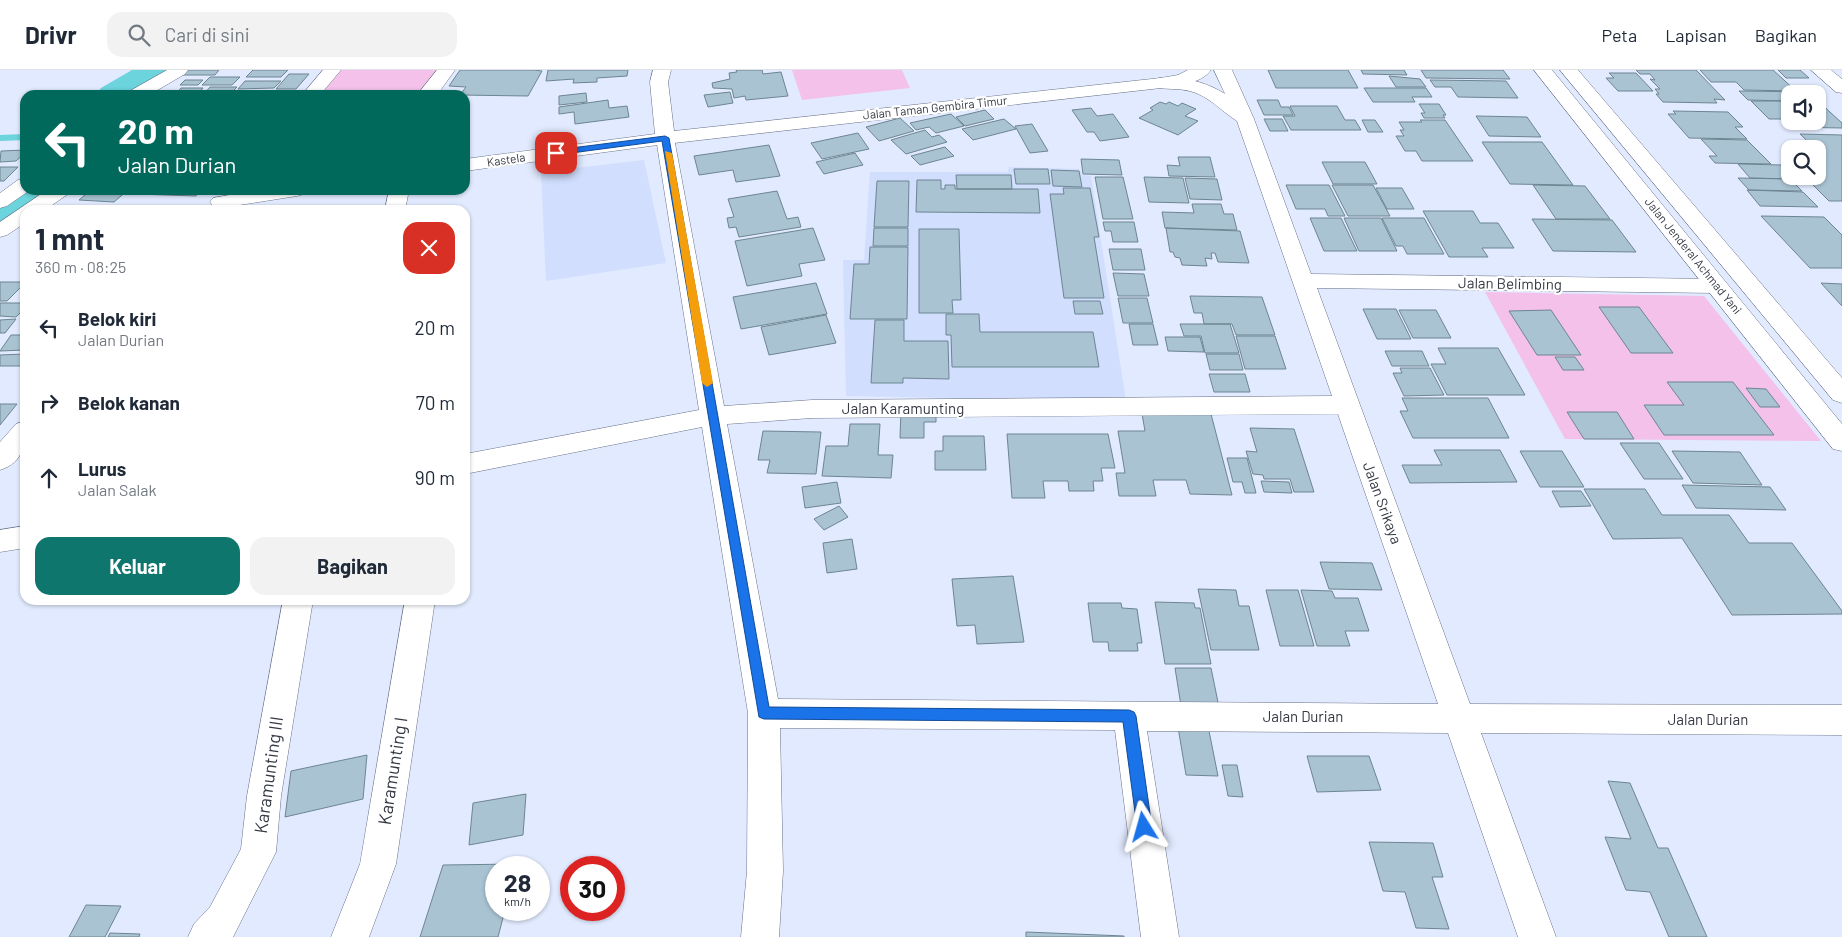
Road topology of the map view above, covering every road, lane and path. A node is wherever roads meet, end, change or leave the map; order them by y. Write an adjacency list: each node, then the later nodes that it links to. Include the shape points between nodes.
1 (179, 70): 12 (main road)
2 (332, 70): 13 (main road)
3 (446, 70): 14 (main road)
4 (662, 70): 16 (main road, via 659,82)
5 (1202, 70): 10 (main road, Jalan Taman Gembira Timur, via 1183,79)
6 (1223, 70): 15 (main road, Jalan Srikaya)
7 (1543, 70): 27 (main road, Jalan Jenderal Achmad Yani)
8 (1569, 70): 28 (main road, Jalan Jenderal Achmad Yani)
9 (1820, 70): 11 (main road)
10 (1161, 83): 15 (main road, via 1189,84 1211,92); 16 (main road, Jalan Taman Gembira Timur)
11 (1842, 88)
12 (145, 90)
13 (314, 90)
14 (432, 90)
15 (1245, 119): 26 (main road, Jalan Srikaya)
16 (665, 138): 17 (main road, Kastela); 30 (main road)
17 (470, 164)
18 (20, 188): 22 (main road)
19 (54, 195): 23 (main road)
20 (260, 195): 21 (main road)
21 (222, 201)
22 (0, 202)
23 (38, 205)
24 (20, 217): 25 (main road)
25 (0, 231)
26 (1302, 281): 27 (main road, Jalan Belimbing); 29 (main road, Jalan Srikaya)
27 (1717, 286): 32 (main road, Jalan Jenderal Achmad Yani)
28 (1842, 394)
29 (1347, 405): 30 (main road, Jalan Karamunting, via 812,409); 41 (main road, Jalan Srikaya)
30 (713, 416): 34 (main road, Jalan Karamunting); 39 (main road)
31 (20, 436): 33 (main road)
32 (1842, 442)
33 (0, 460)
34 (470, 463)
35 (20, 538): 36 (main road)
36 (0, 541)
37 (297, 605): 43 (main road, Karamunting III, via 264,796 258,852 223,920)
38 (419, 605): 44 (main road, Karamunting I, via 378,864)
39 (764, 713): 40 (main road, Jalan Durian); 45 (main road, via 765,871)
40 (1129, 716): 41 (main road, Jalan Durian); 46 (main road)
41 (1459, 719): 42 (main road, Jalan Durian); 47 (main road, Jalan Srikaya)
42 (1842, 720)
43 (207, 937)
44 (350, 937)
45 (760, 937)
46 (1160, 937)
47 (1536, 937)

